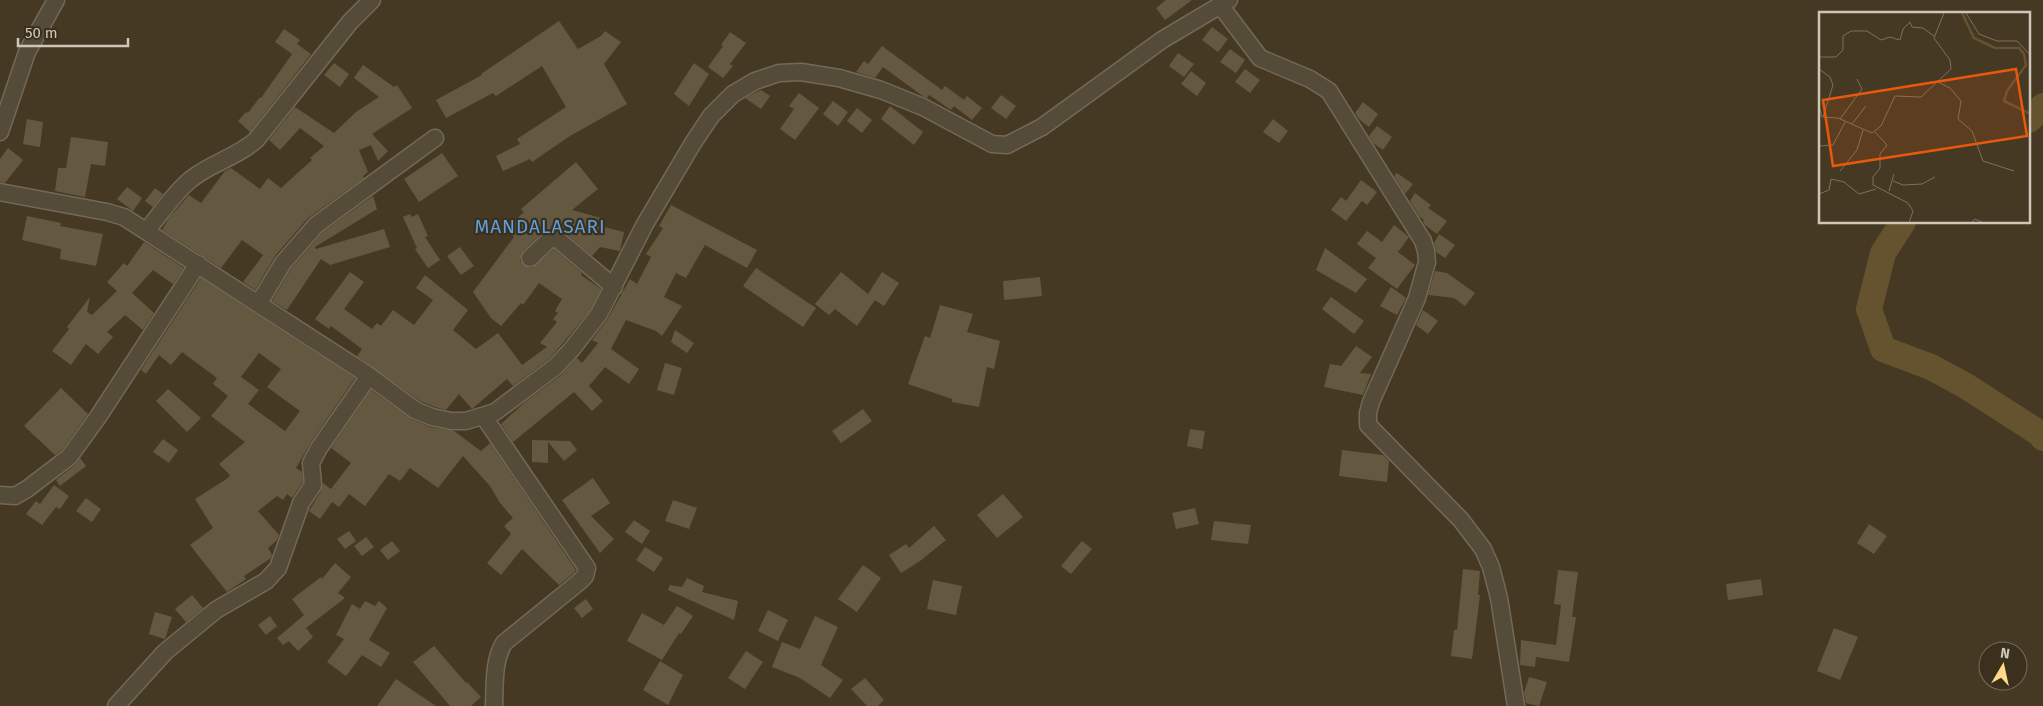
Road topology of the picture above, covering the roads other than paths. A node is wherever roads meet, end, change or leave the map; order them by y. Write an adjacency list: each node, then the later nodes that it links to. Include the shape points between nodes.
1 (56, 0): 4 (street, via 27,52)
2 (372, 0): 7 (street, via 344,29 256,140 245,150 189,180)
3 (1224, 3): 10 (street, via 1162,40 1042,127 1007,145 992,144 923,107 839,78 801,72 779,73 755,81 733,94 711,116 645,224); 17 (street, via 1260,58 1310,79 1329,91 1423,241 1427,257 1417,298 1371,402 1368,425 1461,520 1483,549 1498,598)
4 (0, 132)
5 (435, 138): 11 (street, via 316,226 283,263)
6 (0, 192): 7 (street, via 107,212)
7 (147, 230): 9 (street)
8 (530, 258): 10 (street, via 551,238 556,238)
9 (198, 264): 11 (street); 14 (street, via 69,457 27,490 15,496)
10 (614, 288): 13 (street, via 599,314 555,367)
11 (259, 303): 12 (street)
12 (369, 376): 13 (street, via 415,410 432,417 466,422); 15 (street, via 311,463 313,485 303,497 274,575 210,615 165,652)
13 (484, 417): 16 (street, via 587,568 579,582 504,643 497,661)
14 (0, 495)
15 (116, 706)
16 (494, 706)
17 (1516, 706)

